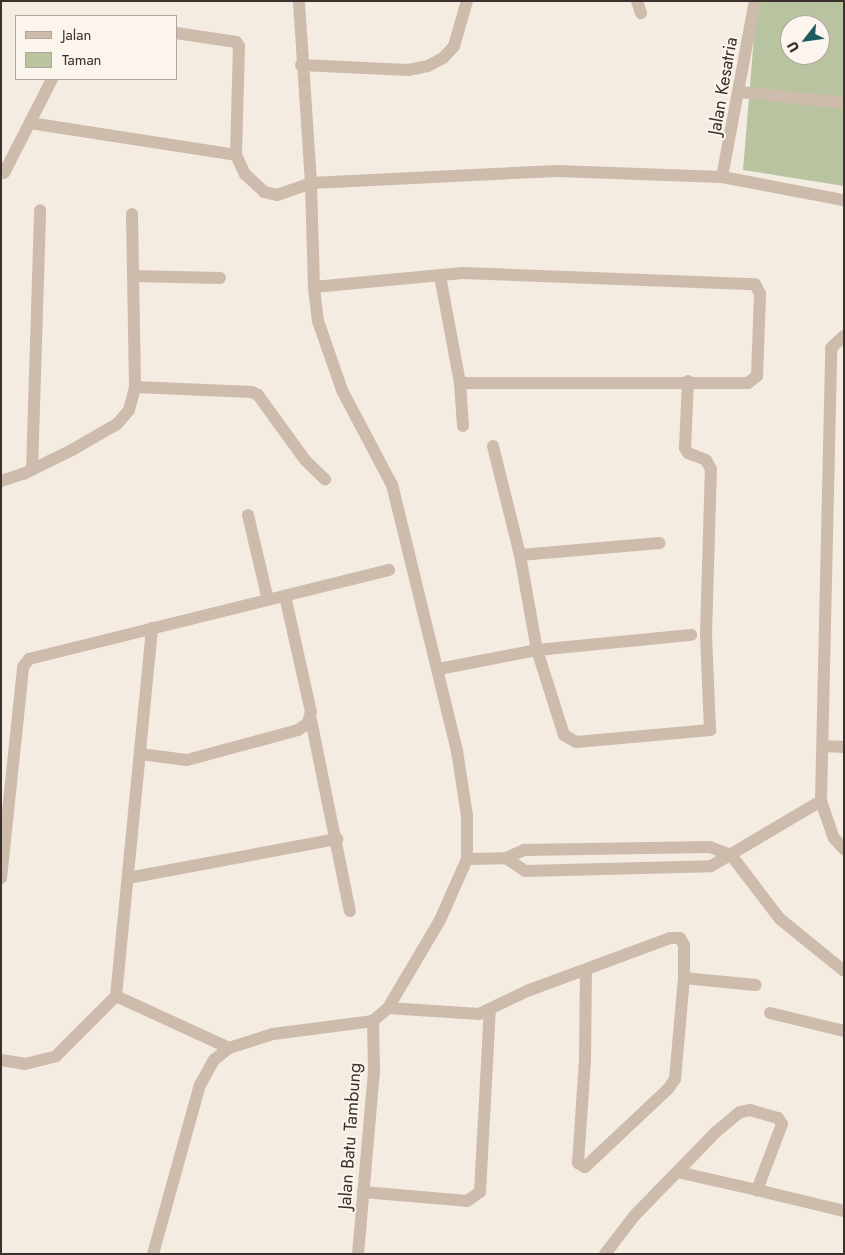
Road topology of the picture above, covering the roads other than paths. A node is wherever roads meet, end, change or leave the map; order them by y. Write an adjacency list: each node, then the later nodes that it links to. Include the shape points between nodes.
1 (300, 1): 5 (street)
2 (467, 1): 5 (street, via 454,46 443,58 428,66 408,70)
3 (755, 1): 7 (street, Jalan Kesatria)
4 (178, 34): 10 (street, via 236,42 239,46)
5 (301, 65): 13 (street)
6 (52, 80): 9 (street)
7 (740, 92): 8 (street); 12 (street, Jalan Kesatria)
8 (844, 104)
9 (30, 123): 10 (street); 11 (street)
10 (236, 155): 13 (street, via 244,174 264,192 277,195)
11 (4, 174)
12 (722, 177): 13 (street, via 557,171); 14 (street)
13 (311, 183): 20 (street)
14 (844, 200)
15 (40, 210): 27 (street)
16 (132, 214): 17 (street)
17 (133, 276): 19 (street); 24 (street)
18 (440, 276): 20 (street); 22 (street, via 462,273 755,284 761,312 754,381); 23 (street)
19 (220, 278)
20 (314, 287): 39 (street, via 318,321 342,390 392,485)
21 (844, 336): 41 (street, via 831,348)
22 (688, 381): 23 (street); 38 (street, via 685,448 688,453 706,460 711,469 706,634 710,730 569,740 564,735)
23 (460, 383): 25 (street)
24 (135, 387): 27 (street, via 129,410 117,424); 28 (street, via 252,392 305,460)
25 (463, 426)
26 (493, 446): 32 (street)
27 (32, 470): 29 (street)
28 (324, 478)
29 (1, 481)
30 (248, 515): 35 (street)
31 (658, 542): 32 (street)
32 (520, 555): 38 (street)
33 (390, 570): 34 (street)
34 (285, 596): 35 (street); 40 (street)
35 (268, 600): 36 (street)
36 (152, 628): 43 (street); 45 (street, via 40,655 25,663)
37 (691, 635): 38 (street)
38 (537, 650): 39 (street)
39 (439, 669): 50 (street, via 467,816)
40 (311, 720): 43 (street, via 298,730 187,760); 46 (street)
41 (823, 746): 42 (street); 44 (street)
42 (844, 747)
43 (140, 754): 52 (street)
44 (821, 800): 47 (street, via 834,838); 48 (street)
45 (4, 816): 51 (street)
46 (337, 839): 52 (street); 53 (street)
47 (844, 849)
48 (731, 855): 49 (street, via 710,847 524,850); 49 (street, via 711,866 525,871); 55 (street, via 780,919)
49 (506, 858): 50 (street)
50 (467, 859): 59 (street, via 440,920)
51 (1, 878)
52 (128, 878): 58 (street)
53 (350, 911)
54 (586, 970): 56 (street, via 676,936 684,945); 56 (street, via 585,1060 578,1163 582,1168 589,1165 672,1085); 60 (street)
55 (844, 971)
56 (684, 978): 57 (street)
57 (756, 985)
58 (116, 996): 64 (street); 65 (street, via 56,1056 25,1064)
59 (388, 1008): 60 (street, via 471,1015); 62 (street)
60 (490, 1009): 68 (street, via 480,1192 467,1201)
61 (770, 1013): 63 (street)
62 (373, 1021): 64 (street, via 299,1029); 68 (street, Jalan Batu Tambung, via 374,1072)
63 (844, 1031)
64 (229, 1048): 70 (street, via 205,1072)
65 (1, 1060)
66 (677, 1172): 67 (street); 67 (street, via 716,1132 740,1112 750,1110 778,1118 783,1127); 72 (street, via 634,1215)
67 (757, 1190): 69 (street)
68 (363, 1192): 71 (street, Jalan Batu Tambung)
69 (844, 1211)
70 (153, 1254)
71 (358, 1254)
72 (605, 1254)

